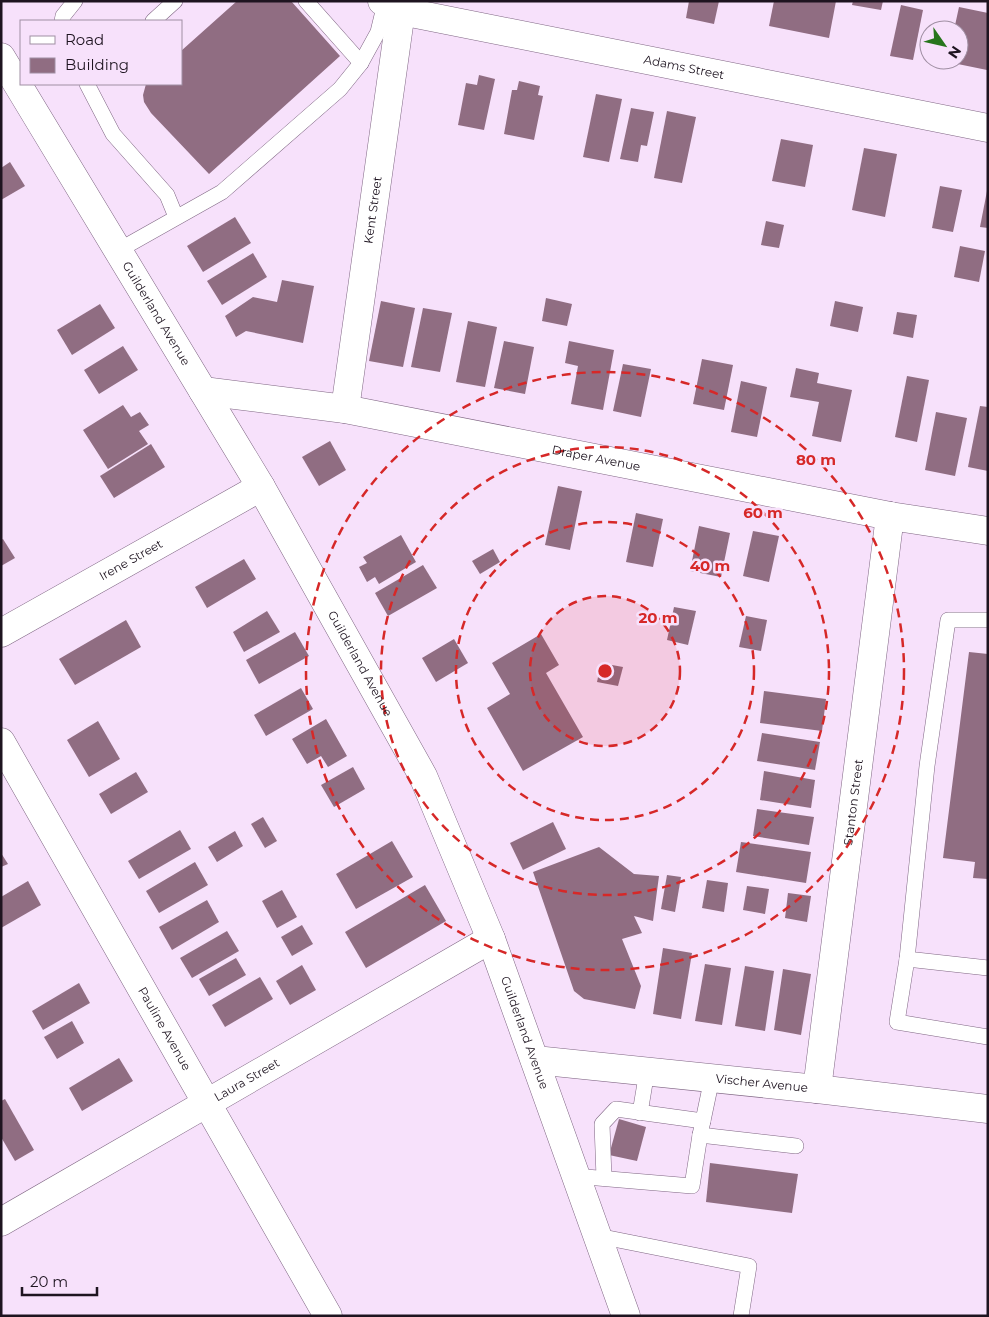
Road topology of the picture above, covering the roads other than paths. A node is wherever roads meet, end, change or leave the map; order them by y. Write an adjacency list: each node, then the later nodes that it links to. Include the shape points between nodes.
1 (75, 1): 5 (lane)
2 (175, 1): 6 (lane)
3 (306, 1): 8 (lane)
4 (390, 5): 8 (lane); 10 (street, Adams Street); 14 (street, Kent Street)
5 (62, 20)
6 (154, 20)
7 (1, 57): 12 (street, Guilderland Avenue)
8 (361, 63): 11 (lane, via 340,89 222,192)
9 (88, 85): 11 (lane, via 113,134 167,195)
10 (988, 128)
11 (176, 217): 12 (lane)
12 (120, 250): 13 (street, Guilderland Avenue)
13 (204, 391): 14 (street, Draper Avenue); 15 (street, Guilderland Avenue)
14 (345, 409): 16 (street, Draper Avenue)
15 (261, 487): 19 (street, Irene Street); 21 (street, Guilderland Avenue, via 423,776)
16 (890, 516): 17 (street, Draper Avenue); 28 (street, Stanton Street)
17 (988, 531)
18 (988, 620): 22 (lane, via 948,620 927,766)
19 (1, 633)
20 (1, 742): 29 (street, Pauline Avenue)
21 (491, 939): 25 (street, Guilderland Avenue); 29 (street, Laura Street)
22 (907, 959): 23 (lane); 24 (lane, via 897,1022)
23 (988, 968)
24 (988, 1037)
25 (535, 1060): 26 (street, Vischer Avenue); 34 (street, Guilderland Avenue)
26 (647, 1071): 27 (street, Vischer Avenue); 31 (lane)
27 (712, 1078): 28 (street, Vischer Avenue); 32 (lane)
28 (817, 1089): 30 (street, Vischer Avenue)
29 (207, 1103): 36 (street, Laura Street); 38 (street, Pauline Avenue)
30 (988, 1109)
31 (640, 1113): 32 (lane); 35 (lane, via 616,1109 602,1124)
32 (701, 1128): 33 (lane); 35 (lane, via 692,1186)
33 (796, 1146)
34 (574, 1176): 35 (lane); 37 (street, Guilderland Avenue)
35 (604, 1178)
36 (1, 1222)
37 (598, 1236): 39 (street, Guilderland Avenue); 40 (lane, via 750,1266)
38 (328, 1316)
39 (626, 1316)
40 (741, 1316)

